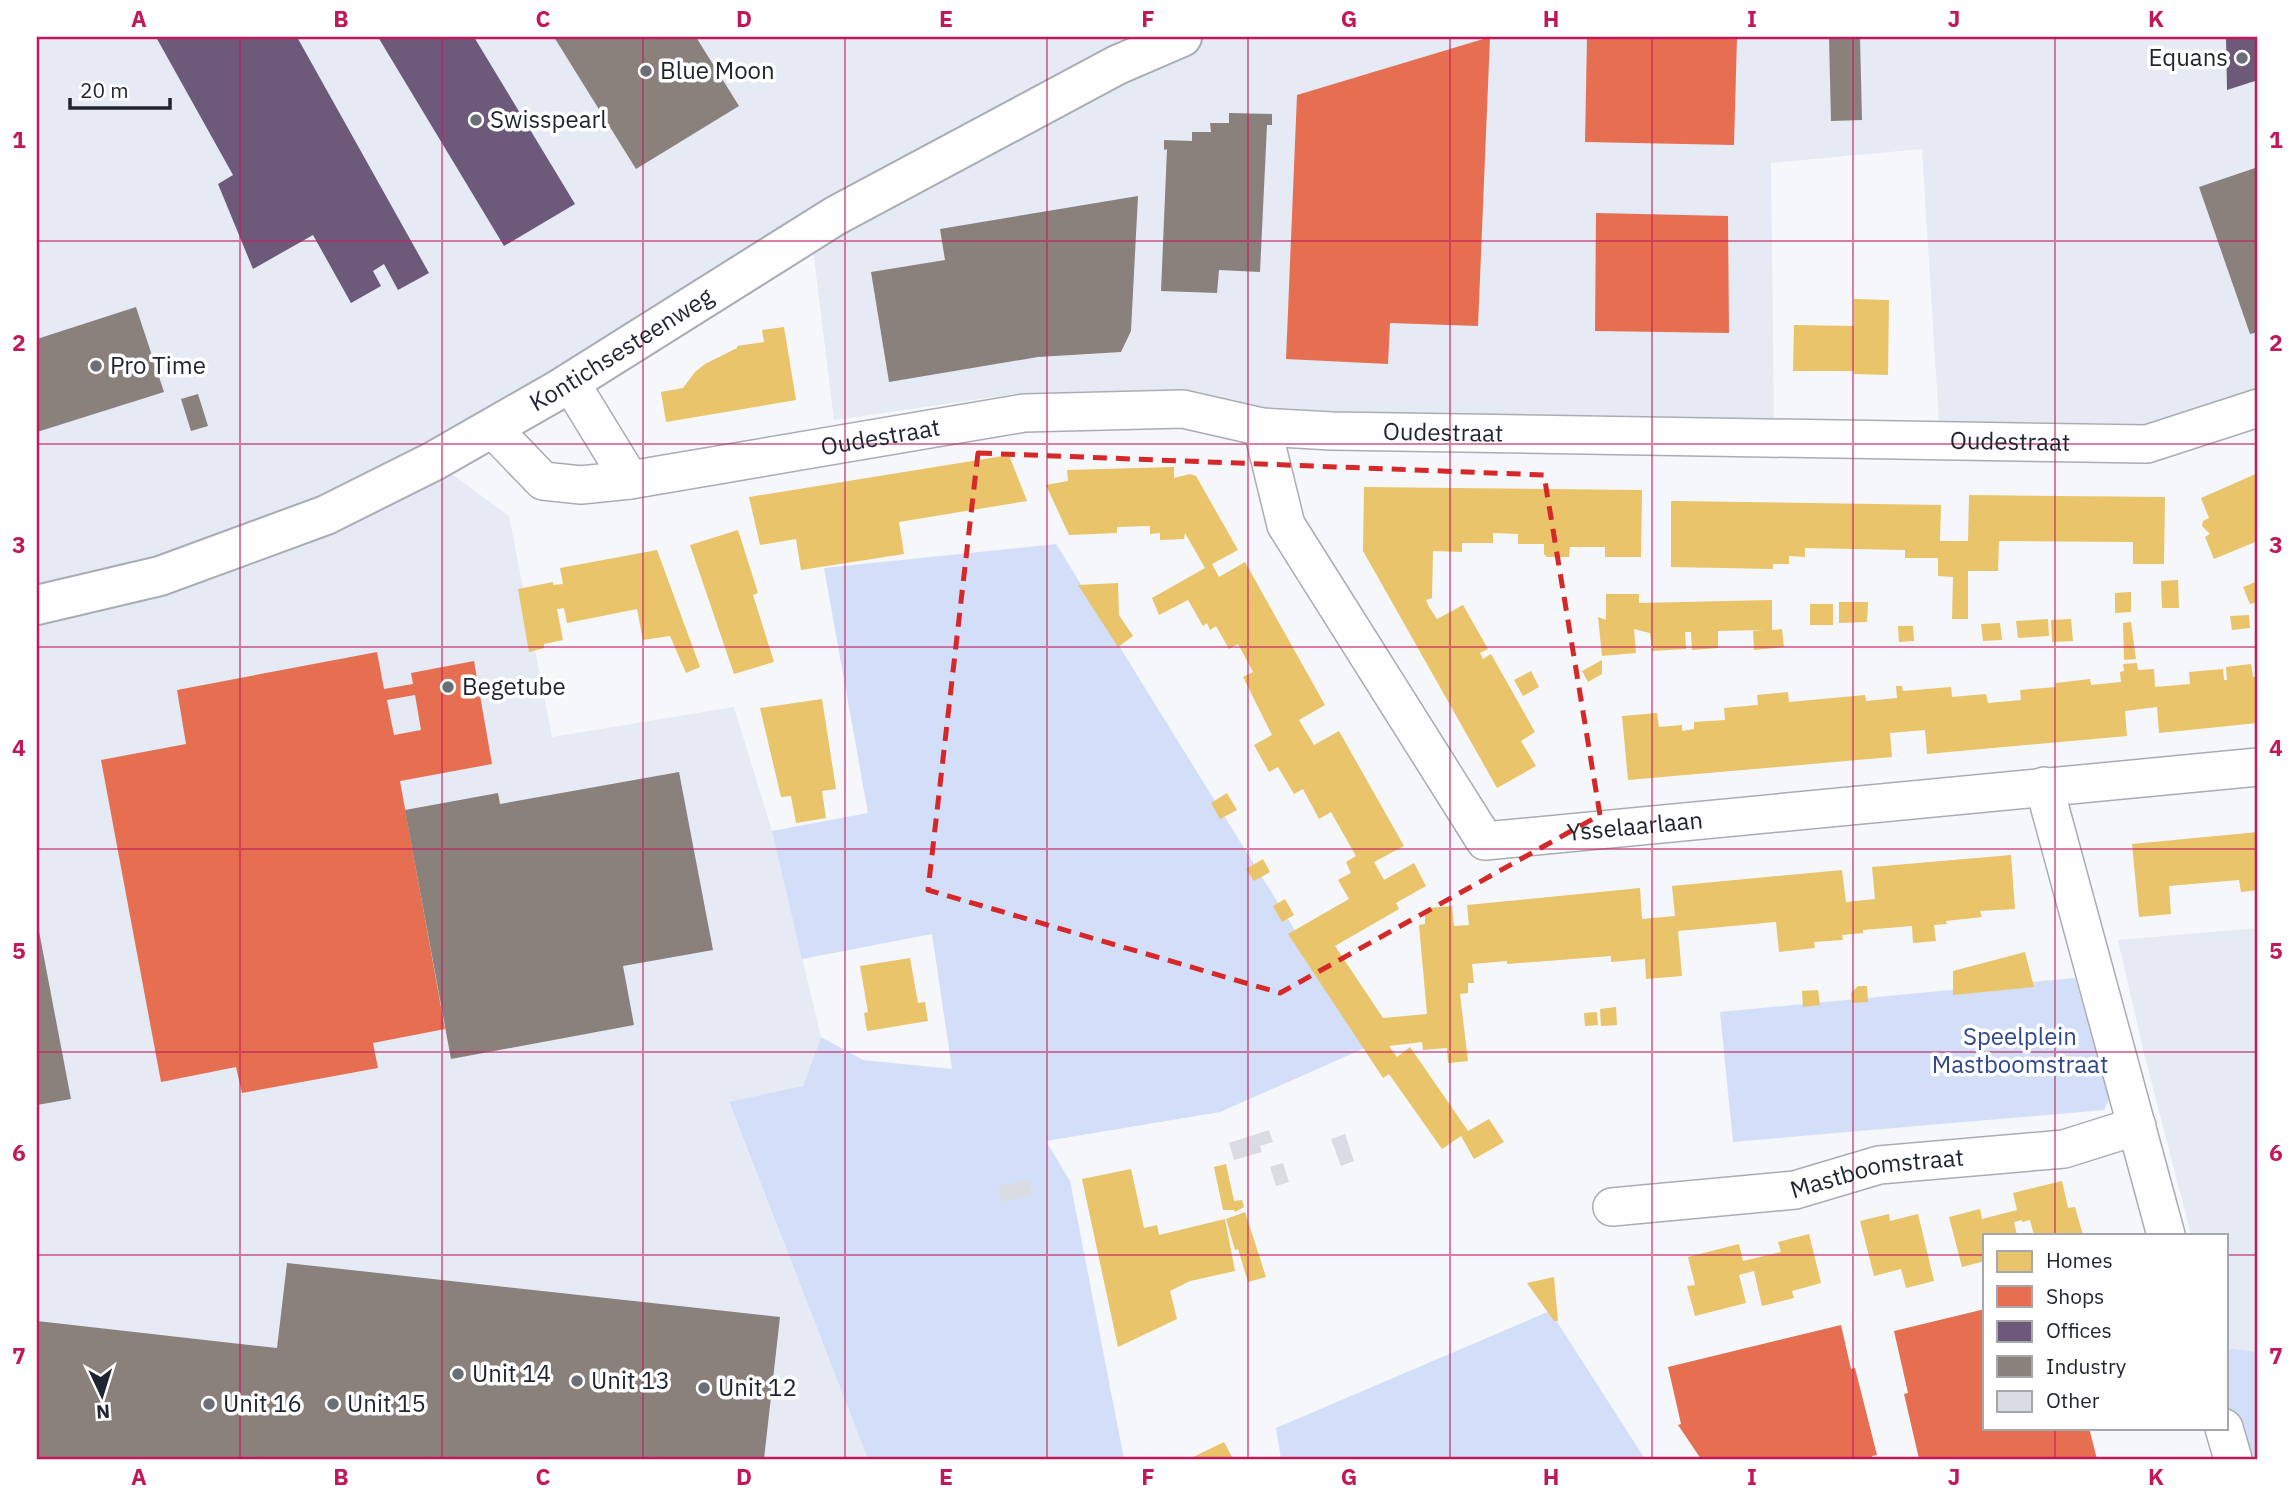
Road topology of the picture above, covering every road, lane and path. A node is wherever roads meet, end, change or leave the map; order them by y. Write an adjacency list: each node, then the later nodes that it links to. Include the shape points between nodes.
1 (1182, 37): 2 (street, Kontichsesteenweg, via 1117,65 835,216)
2 (570, 382): 5 (street, Kontichsesteenweg); 6 (street)
3 (2258, 408): 4 (street, Oudestraat, via 2147,444)
4 (1262, 427): 6 (street, Oudestraat, via 1184,409 1024,413); 9 (street, Ysselaarlaan, via 1286,525 1485,841)
5 (492, 428): 6 (street, Oudestraat, via 543,481 581,485); 7 (street, Kontichsesteenweg, via 326,515 160,576)
6 (630, 480)
7 (37, 605)
8 (2258, 767): 9 (street, Ysselaarlaan)
9 (2044, 786): 10 (street)
10 (2137, 1125): 11 (street, Mastboomstraat, via 2064,1149 1879,1165 1795,1190); 12 (street)
11 (1612, 1207)
12 (2166, 1234)
13 (2225, 1430): 14 (street)
14 (2233, 1459)

